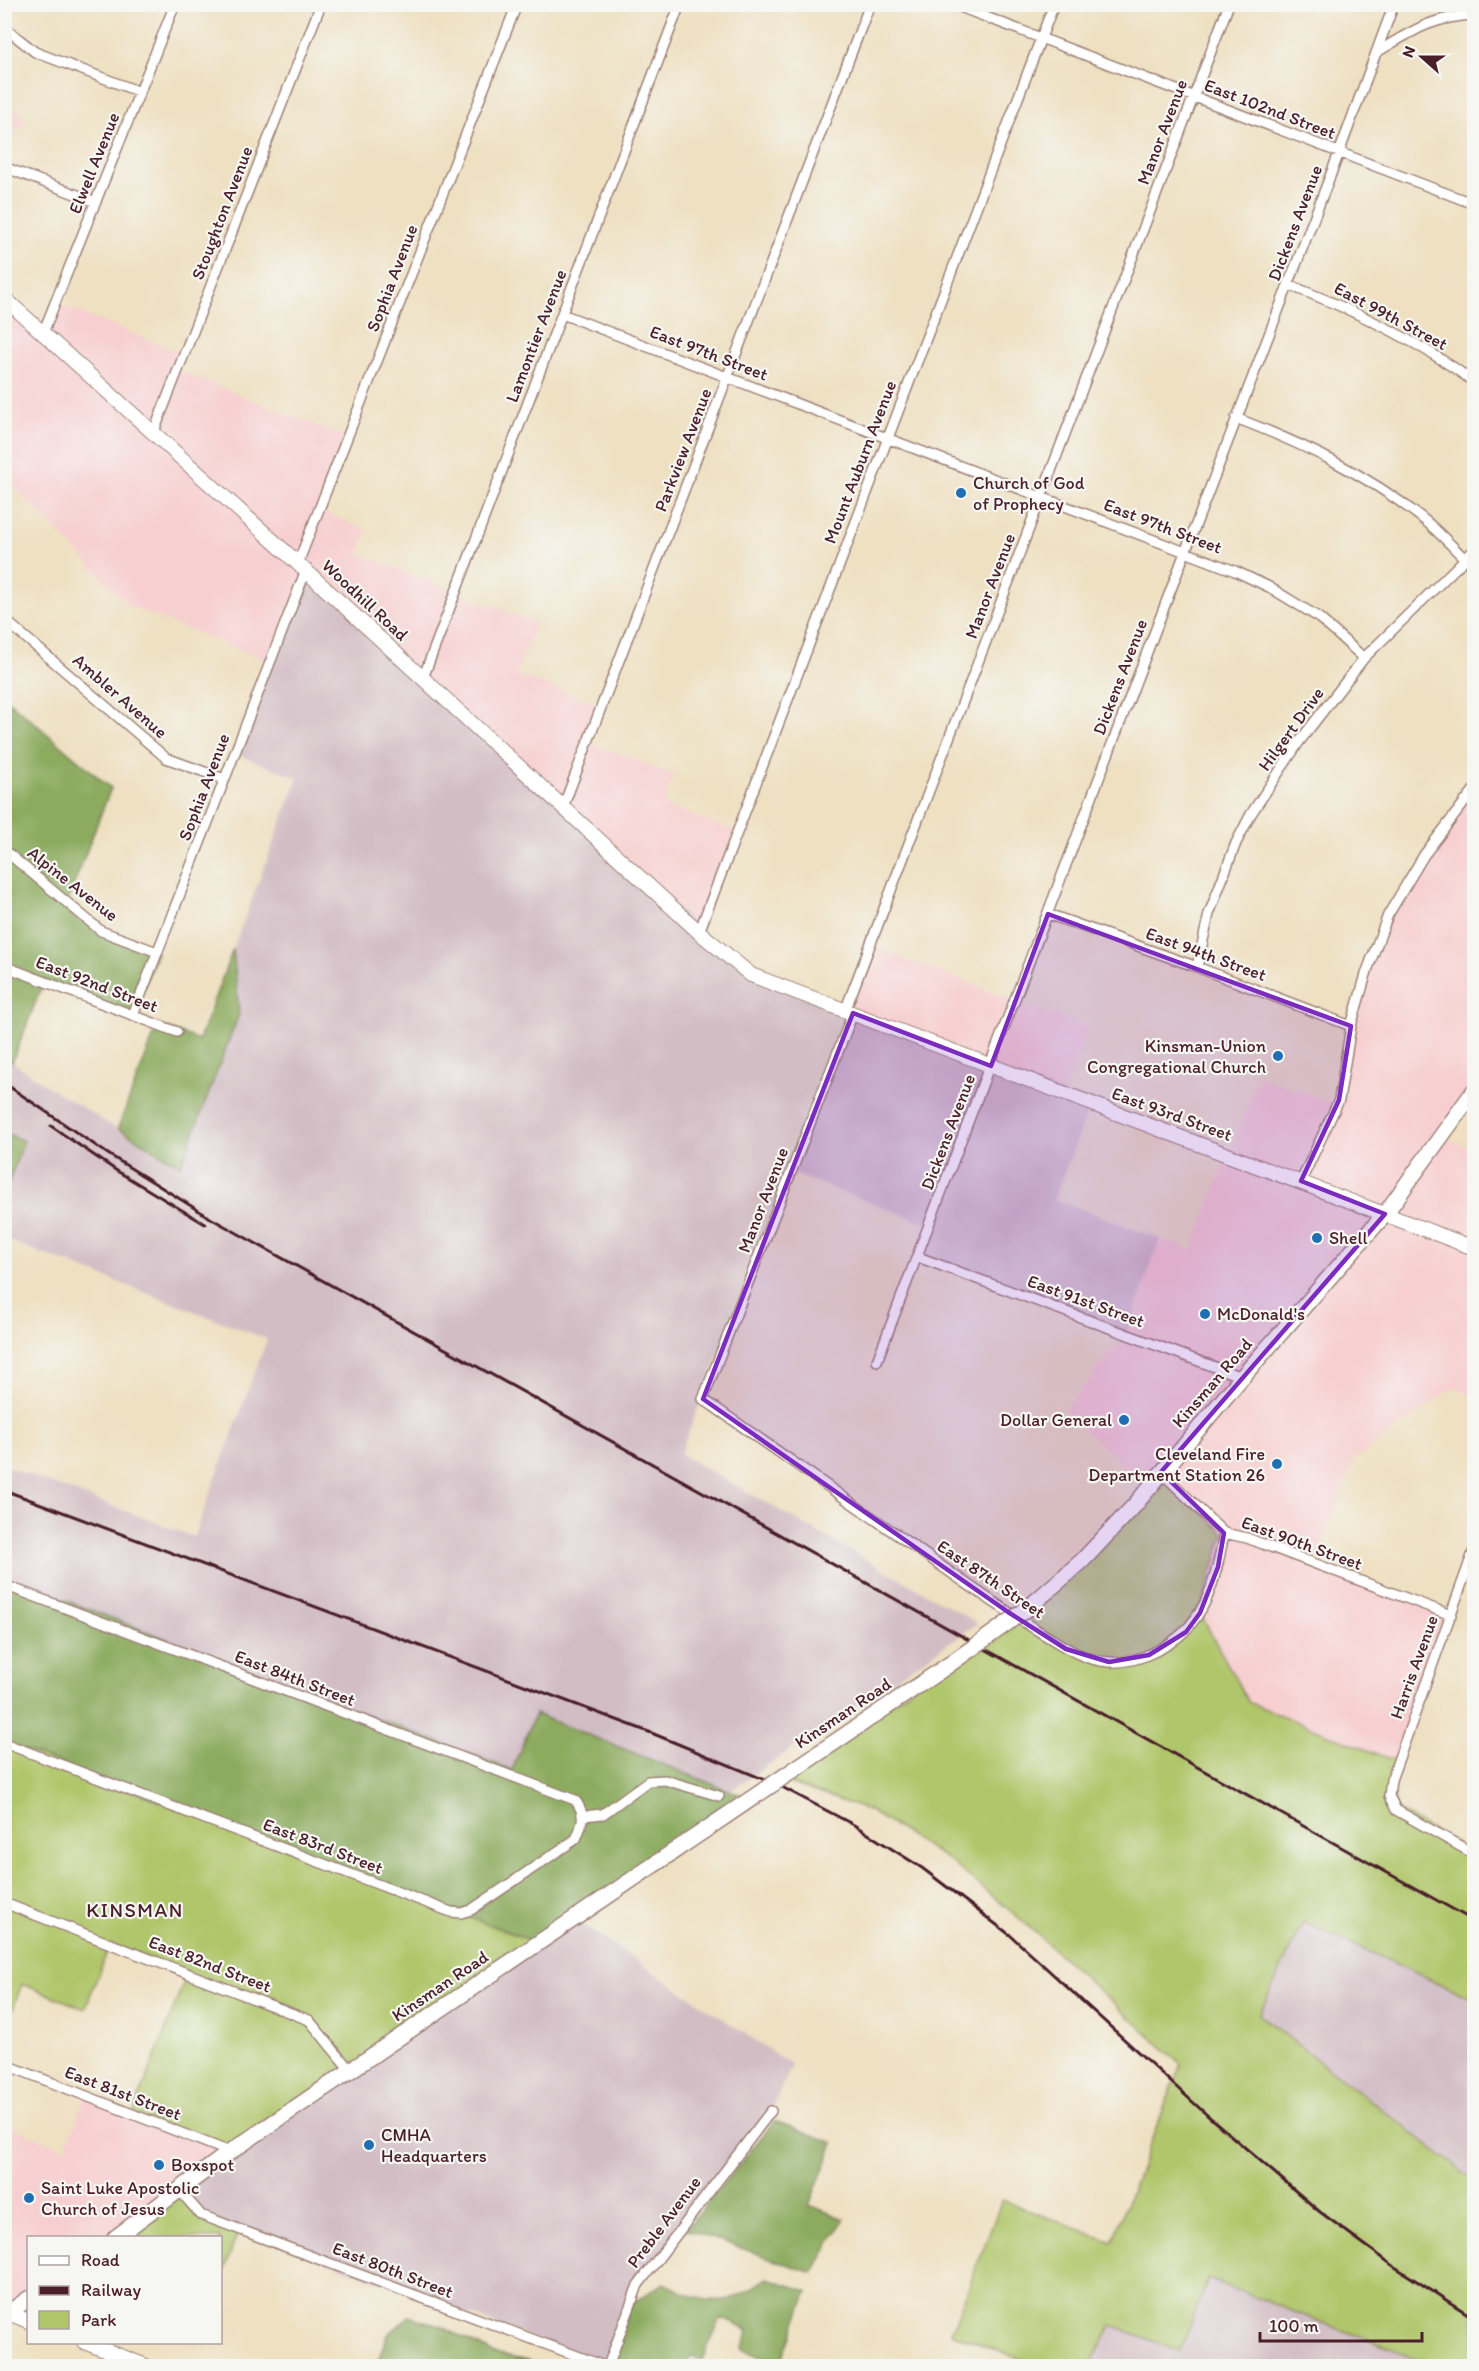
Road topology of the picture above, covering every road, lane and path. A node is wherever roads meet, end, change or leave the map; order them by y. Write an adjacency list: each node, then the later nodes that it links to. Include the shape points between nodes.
1 (175, 4): 14 (street, Elwell Avenue)
2 (321, 4): 27 (street, Stoughton Avenue)
3 (517, 4): 33 (street, Sophia Avenue)
4 (680, 4): 22 (street, Lamontier Avenue)
5 (870, 4): 24 (street, Parkview Avenue)
6 (952, 4): 12 (street, East 102nd Street)
7 (1054, 4): 12 (street, Mount Auburn Avenue)
8 (1229, 4): 15 (street, Manor Avenue)
9 (1394, 4): 13 (street, Dickens Avenue)
10 (1474, 15): 13 (street, via 1450,16 1426,24)
11 (4, 27): 14 (street, via 35,52)
12 (1041, 39): 15 (street, East 102nd Street); 28 (street, Mount Auburn Avenue)
13 (1377, 52): 16 (street, Dickens Avenue)
14 (140, 93): 18 (street, Elwell Avenue)
15 (1193, 97): 16 (street, East 102nd Street); 29 (street, Manor Avenue)
16 (1340, 153): 19 (street, East 102nd Street); 20 (street, Dickens Avenue)
17 (4, 166): 18 (street)
18 (96, 202): 23 (street, Elwell Avenue)
19 (1474, 204)
20 (1289, 285): 25 (street, East 99th Street, via 1346,307 1394,332); 26 (street, Dickens Avenue)
21 (4, 298): 23 (main road, Woodhill Road)
22 (562, 314): 24 (street, East 97th Street); 36 (street, Lamontier Avenue)
23 (43, 333): 27 (main road, Woodhill Road)
24 (729, 378): 28 (street, East 97th Street); 39 (street, Parkview Avenue)
25 (1474, 382)
26 (1236, 418): 31 (street, Dickens Avenue); 32 (street, via 1326,455 1357,473 1423,519)
27 (153, 434): 33 (main road, Woodhill Road)
28 (886, 438): 29 (street, East 97th Street); 42 (street, Mount Auburn Avenue)
29 (1041, 498): 31 (street, East 97th Street); 46 (street, Manor Avenue)
30 (1474, 550): 32 (street, Hilgert Drive)
31 (1185, 553): 35 (street, East 97th Street, via 1269,587 1318,617); 41 (street, Dickens Avenue)
32 (1466, 559): 35 (street, Hilgert Drive)
33 (302, 567): 36 (main road, Woodhill Road); 37 (street, Sophia Avenue)
34 (4, 619): 37 (street, Ambler Avenue, via 166,758)
35 (1364, 658): 45 (street, Hilgert Drive, via 1299,742 1251,814 1219,884)
36 (423, 678): 39 (main road, Woodhill Road)
37 (224, 779): 43 (street, Sophia Avenue)
38 (1474, 790): 48 (street, via 1424,855 1388,915)
39 (563, 807): 42 (main road, Woodhill Road)
40 (4, 850): 43 (street, Alpine Avenue, via 101,931)
41 (1048, 914): 45 (street, East 94th Street); 50 (street, Dickens Avenue)
42 (699, 932): 46 (main road, East 93rd Street, via 751,975)
43 (157, 952): 47 (street, Sophia Avenue)
44 (4, 966): 47 (street, East 92nd Street)
45 (1197, 967): 48 (street, East 94th Street)
46 (849, 1012): 50 (main road, East 93rd Street); 58 (street, Manor Avenue)
47 (133, 1015): 49 (street, East 92nd Street)
48 (1352, 1026): 52 (street, via 1340,1100)
49 (177, 1032)
50 (991, 1066): 52 (main road, East 93rd Street); 55 (street, Dickens Avenue)
51 (1474, 1091): 53 (main road, Kinsman Road)
52 (1300, 1181): 53 (main road, East 93rd Street)
53 (1385, 1214): 54 (main road, East 93rd Street); 57 (main road, Kinsman Road)
54 (1474, 1248)
55 (918, 1257): 56 (street, Dickens Avenue); 57 (street, East 91st Street)
56 (877, 1361)
57 (1242, 1377): 59 (main road, Kinsman Road)
58 (703, 1399): 60 (street, East 87th Street, via 1008,1612 1089,1659 1129,1661 1168,1646 1186,1632 1208,1595)
59 (1161, 1472): 60 (street, East 90th Street); 70 (main road, Kinsman Road, bridge, via 1082,1561 1028,1608)
60 (1224, 1533): 63 (street, East 90th Street, via 1247,1538)
61 (1474, 1550): 63 (street, Harris Avenue)
62 (4, 1585): 66 (street, East 84th Street, via 574,1800)
63 (1451, 1615): 67 (street, Harris Avenue, via 1391,1780 1389,1796 1396,1810)
64 (4, 1743): 66 (street, East 83rd Street, via 451,1912 471,1910 576,1839)
65 (719, 1796): 66 (street, via 665,1779 648,1781 603,1814)
66 (583, 1816)
67 (1474, 1854)
68 (4, 1903): 70 (street, East 82nd Street, via 309,2020)
69 (4, 2064): 72 (street, East 81st Street)
70 (350, 2070): 72 (main road, Kinsman Road)
71 (771, 2111): 80 (street, Preble Avenue, via 638,2284)
72 (230, 2152): 73 (main road, Kinsman Road)
73 (180, 2191): 74 (main road, Kinsman Road); 80 (street, East 80th Street, via 201,2215)
74 (118, 2236)
75 (27, 2300): 76 (main road)
76 (6, 2314): 77 (main road)
77 (27, 2321)
78 (87, 2344): 79 (main road)
79 (146, 2367)
80 (606, 2367)

